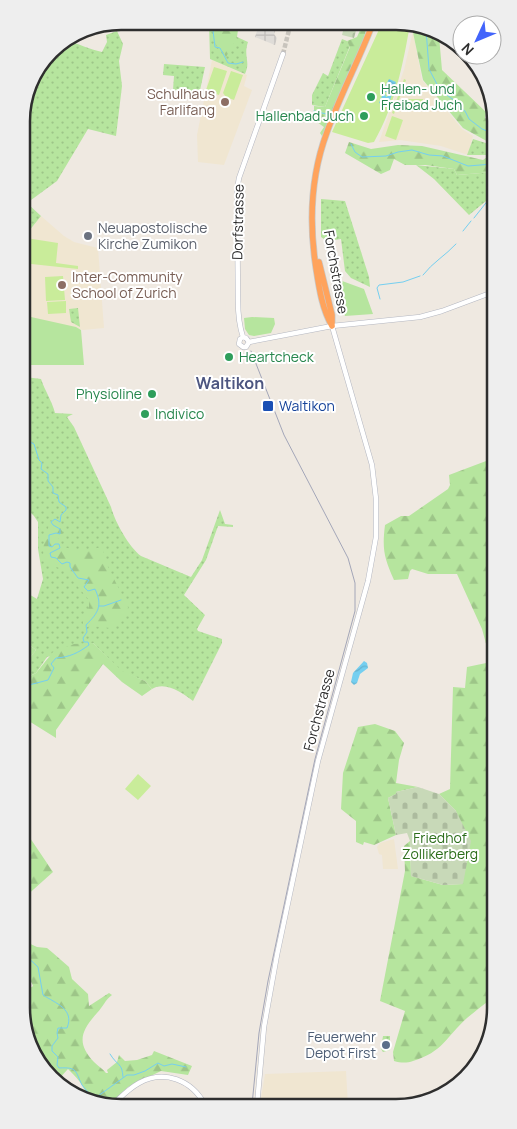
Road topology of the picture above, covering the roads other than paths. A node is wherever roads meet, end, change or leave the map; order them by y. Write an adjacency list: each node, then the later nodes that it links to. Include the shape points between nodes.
1 (371, 30): 4 (highway, Forchstrasse, via 330,128 317,181 316,245)
2 (283, 54): 5 (main road, Dorfstrasse, via 238,184 238,318)
3 (487, 294): 4 (main road, via 420,317)
4 (332, 326): 6 (main road); 9 (main road, Forchstrasse, via 370,459 376,499 376,537 368,581 318,761 275,964 264,1027)
5 (243, 337): 6 (main road); 6 (main road, via 239,341 241,346 247,346)
6 (249, 342)
7 (119, 1099): 8 (main road, via 133,1087 156,1076 185,1082)
8 (201, 1099)
9 (258, 1099)

